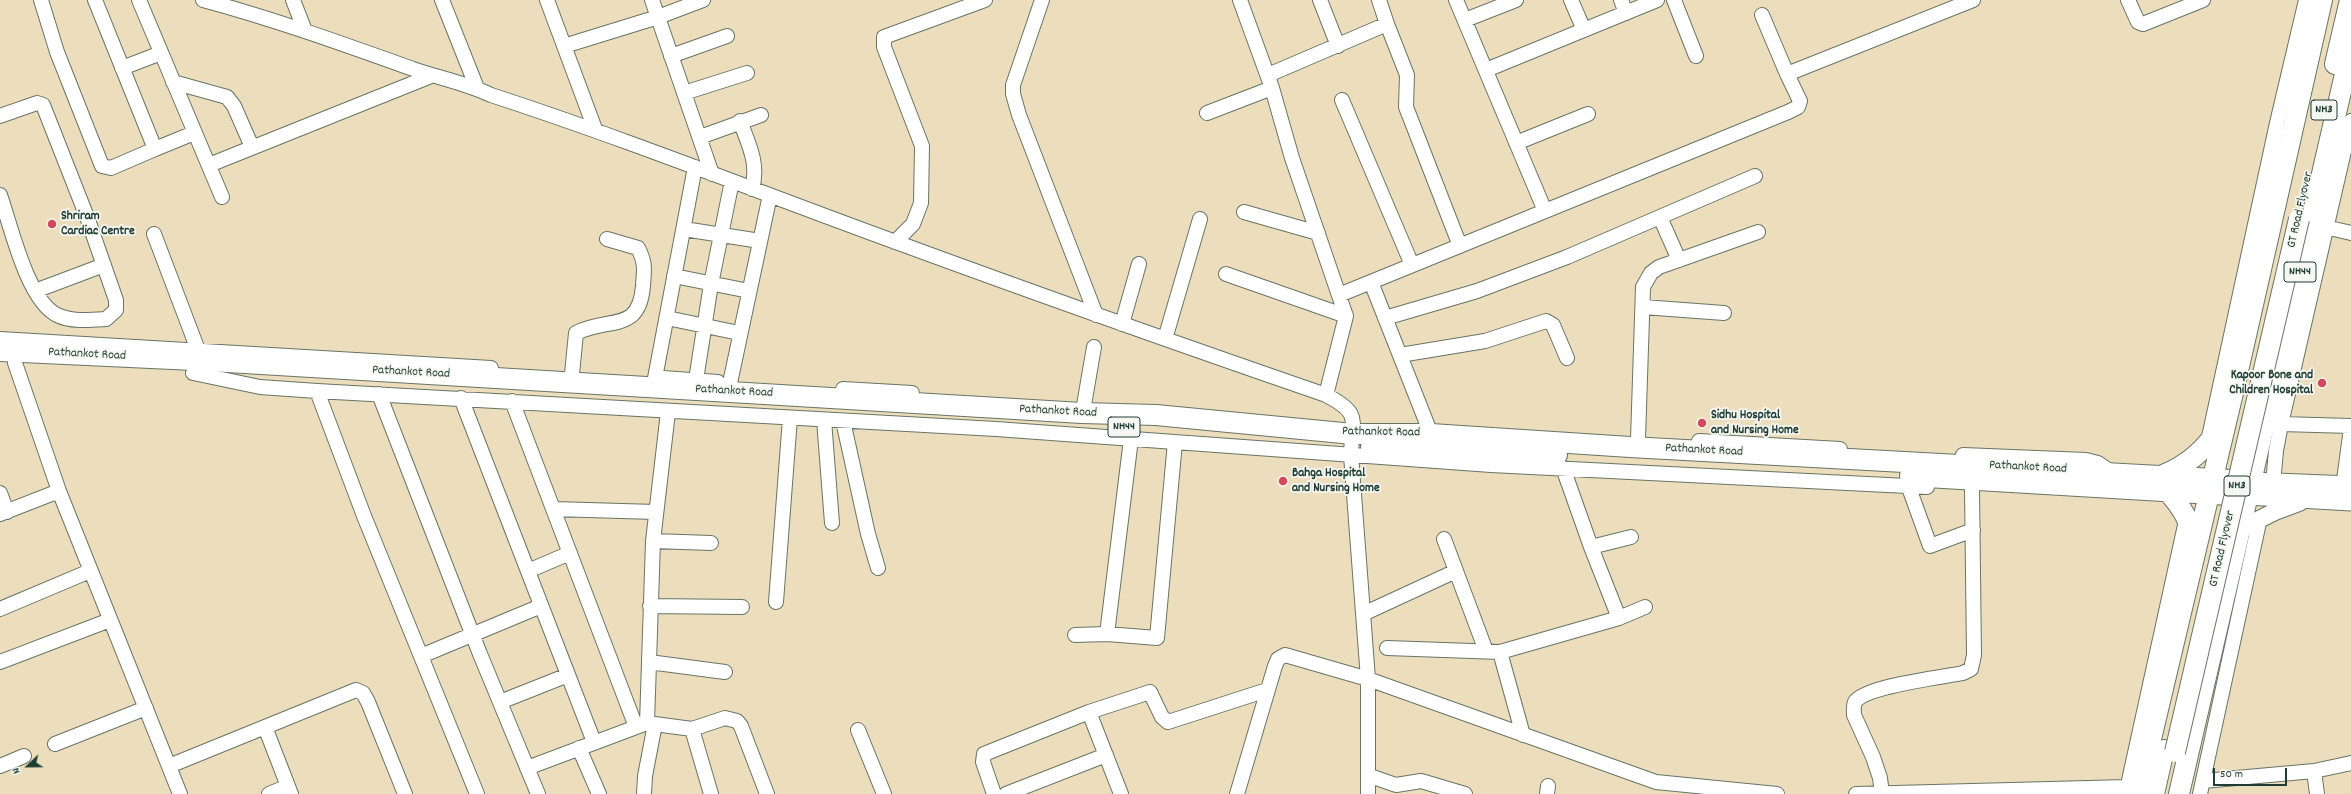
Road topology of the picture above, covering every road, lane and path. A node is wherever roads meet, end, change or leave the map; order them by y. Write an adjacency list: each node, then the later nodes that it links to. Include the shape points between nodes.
1 (41, 0): 64 (street, via 57,52 102,166 111,168)
2 (95, 0): 42 (street)
3 (139, 0): 39 (street)
4 (203, 0): 27 (street)
5 (293, 0): 34 (street)
6 (442, 0): 49 (street)
7 (547, 0): 36 (street)
8 (652, 0): 30 (street)
9 (703, 0): 30 (street)
10 (985, 0): 89 (street, via 884,37 884,47 922,146 921,203 913,224)
11 (1042, 0): 104 (street, via 1015,77 1013,94)
12 (1240, 0): 46 (street)
13 (1320, 0): 37 (street)
14 (1379, 0): 32 (street)
15 (1456, 0): 31 (street)
16 (1516, 0): 31 (street)
17 (1571, 0): 33 (street)
18 (1657, 0): 28 (street)
19 (1674, 0): 41 (street)
20 (1973, 0): 45 (street)
21 (2128, 0): 22 (street, via 2138,22 2143,24)
22 (2201, 0)
23 (2306, 0): 144 (street, via 2275,131)
24 (2322, 0): 133 (highway, NH44)
25 (2336, 0): 79 (highway, GT Road Flyover / NH3)
26 (2350, 0): 79 (highway, GT Road Flyover / NH3)
27 (228, 4): 34 (street)
28 (1623, 6): 33 (street)
29 (1762, 15): 45 (street)
30 (658, 18): 36 (street); 40 (street)
31 (1465, 20): 43 (street)
32 (1387, 24): 37 (street); 90 (street, via 1407,75 1406,107)
33 (1584, 30): 43 (street)
34 (305, 31): 47 (street)
35 (727, 36): 40 (street)
36 (564, 46): 59 (street)
37 (1338, 46): 46 (street)
38 (2351, 48): 151 (highway, NH44)
39 (161, 53): 42 (street); 48 (street)
40 (671, 56): 51 (street)
41 (1696, 56)
42 (122, 68): 64 (street)
43 (1486, 70): 62 (street)
44 (747, 73): 51 (street)
45 (1787, 74): 75 (street, via 1800,101 1794,109)
46 (1268, 75): 50 (street)
47 (431, 76): 49 (street); 63 (street)
48 (173, 82): 60 (street); 63 (street, via 227,97 234,106)
49 (477, 88): 59 (street, via 491,95)
50 (1272, 88): 53 (street); 83 (street, via 1292,158)
51 (684, 93): 61 (street)
52 (1342, 100): 94 (street)
53 (1208, 112)
54 (1588, 114): 62 (street)
55 (0, 116): 93 (street, via 37,103 43,104)
56 (761, 116): 58 (street)
57 (2351, 121): 65 (street)
58 (740, 122): 61 (street); 71 (street, via 755,161)
59 (595, 129): 67 (street)
60 (194, 133): 64 (street); 66 (street)
61 (700, 137): 68 (street)
62 (1516, 143): 75 (street)
63 (252, 148): 66 (street)
64 (155, 149)
65 (2348, 149): 80 (street)
66 (209, 165): 74 (street)
67 (695, 168): 68 (street); 81 (street)
68 (712, 174): 70 (street)
69 (1755, 176): 77 (street)
70 (732, 181): 71 (street); 86 (street)
71 (752, 189): 73 (street)
72 (0, 194): 100 (street)
73 (770, 196): 88 (street); 89 (street)
74 (222, 197)
75 (1545, 211): 90 (street)
76 (1244, 212): 83 (street)
77 (1660, 217): 91 (street); 107 (street, via 1507,280)
78 (1200, 218): 113 (street)
79 (2292, 218): 209 (highway, GT Road Flyover / NH3, bridge)
80 (2325, 227): 84 (street); 137 (street)
81 (684, 229): 86 (street); 96 (street)
82 (1758, 232): 91 (street)
83 (1318, 233): 101 (street)
84 (2351, 233)
85 (154, 234): 117 (street)
86 (721, 234): 88 (street); 98 (street)
87 (607, 239): 122 (street, via 638,248 645,263 642,302 636,314 626,320 587,328 576,333)
88 (760, 241): 99 (street)
89 (895, 242): 104 (street)
90 (1460, 246): 94 (street)
91 (1679, 260): 102 (street, via 1651,272 1643,287)
92 (1138, 264): 109 (street)
93 (104, 265): 100 (street); 108 (street, via 116,300 116,310 106,319)
94 (1412, 266): 97 (street)
95 (1226, 274): 105 (street)
96 (674, 276): 98 (street); 106 (street)
97 (1371, 282): 101 (street); 107 (street)
98 (711, 284): 99 (street); 110 (street)
99 (749, 291): 111 (street)
100 (35, 292): 108 (street, via 43,305 58,316)
101 (1339, 294): 105 (street)
102 (1643, 307): 103 (street); 141 (street)
103 (1724, 313)
104 (1096, 314): 109 (street)
105 (1346, 316): 128 (street)
106 (667, 318): 110 (street); 123 (street)
107 (1386, 318): 118 (street)
108 (78, 320): 114 (street)
109 (1122, 324): 113 (street)
110 (704, 326): 111 (street); 124 (street)
111 (739, 332): 125 (street)
112 (0, 339): 114 (street)
113 (1164, 339): 128 (street)
114 (79, 343): 117 (street)
115 (1094, 347): 131 (street)
116 (0, 350): 142 (highway, Pathankot Road / NH44, via 1075,413 1156,415)
117 (198, 350): 122 (street)
118 (1400, 354): 119 (street, via 1485,341 1546,322 1553,325); 139 (street)
119 (1566, 358)
120 (8, 363): 121 (highway, NH44); 153 (street)
121 (193, 373): 126 (street, via 260,387); 142 (highway, NH44)
122 (572, 374): 123 (street)
123 (655, 378): 124 (street)
124 (696, 380): 125 (street)
125 (730, 383): 131 (street)
126 (317, 391): 127 (street); 191 (street)
127 (379, 394): 129 (street); 186 (street)
128 (1326, 394): 142 (street, via 1349,409)
129 (461, 398): 130 (street); 174 (street)
130 (512, 401): 132 (street); 157 (street)
131 (1084, 405): 142 (street)
132 (668, 412): 134 (street); 158 (street)
133 (2229, 412): 144 (highway, NH44); 150 (highway)
134 (790, 418): 135 (street); 176 (street)
135 (824, 420): 136 (street); 162 (street)
136 (843, 422): 140 (street, via 996,429); 172 (street)
137 (2281, 424): 138 (street); 147 (street)
138 (2351, 427): 155 (street)
139 (1430, 431): 141 (street); 142 (highway, Pathankot Road / NH44); 146 (highway, Pathankot Road / NH44, via 1630,447)
140 (1131, 439): 143 (street); 185 (street)
141 (1638, 439): 146 (street, via 2086,460 2098,463)
142 (1352, 440): 143 (street); 145 (street); 148 (highway, NH44, via 1632,459); 182 (street)
143 (1175, 442): 185 (street, via 1156,638)
144 (2208, 445): 148 (highway, NH44)
145 (1563, 468): 149 (street); 169 (street)
146 (2112, 473): 148 (highway, Pathankot Road / NH44)
147 (2273, 483): 151 (main road); 155 (main road)
148 (2165, 484): 150 (highway, NH44); 152 (street, via 2131,496); 160 (highway)
149 (1908, 486): 152 (street); 164 (street, via 1930,546)
150 (2211, 486): 151 (highway, NH44); 170 (highway)
151 (2249, 488): 156 (main road); 163 (highway)
152 (1972, 489): 164 (street)
153 (59, 491): 159 (street); 173 (street)
154 (0, 493): 159 (street)
155 (2347, 494): 156 (main road)
156 (2308, 500): 161 (main road)
157 (553, 509): 158 (street); 171 (street)
158 (656, 512): 167 (street)
159 (4, 513)
160 (2187, 516): 170 (highway); 220 (street)
161 (2260, 518): 163 (main road); 218 (street)
162 (832, 523)
163 (2240, 529): 243 (highway)
164 (1973, 530): 240 (street, via 1974,655 1971,669 1963,673 1903,683 1863,697 1855,702 1853,707 1880,778)
165 (1631, 537): 169 (street)
166 (1444, 539): 175 (street)
167 (653, 541): 168 (street); 178 (street)
168 (711, 543)
169 (1591, 547): 183 (street)
170 (2196, 549): 220 (highway)
171 (570, 553): 174 (street); 201 (street)
172 (878, 568)
173 (90, 571): 181 (street); 184 (street)
174 (528, 571): 177 (street)
175 (1456, 571): 182 (street); 189 (street)
176 (776, 602)
177 (541, 606): 186 (street); 195 (street)
178 (650, 606): 179 (street); 193 (street)
179 (742, 607)
180 (1645, 607): 183 (street)
181 (0, 609)
182 (1363, 614): 196 (street)
183 (1619, 618): 190 (street)
184 (110, 620): 192 (street); 199 (street)
185 (1107, 634): 187 (street)
186 (472, 635): 191 (street); 198 (street)
187 (1075, 635)
188 (1387, 648): 189 (street)
189 (1486, 651): 190 (street)
190 (1500, 652): 205 (street)
191 (421, 656): 225 (street)
192 (0, 662)
193 (649, 662): 194 (street); 201 (street)
194 (725, 672)
195 (568, 675): 198 (street); 206 (street)
196 (1368, 678): 197 (street, via 1285,655 1278,659); 205 (street); 217 (street)
197 (1267, 690): 200 (street, via 1168,722 1162,717 1150,692); 235 (street)
198 (500, 702): 215 (street)
199 (146, 708): 207 (street); 214 (street)
200 (1089, 712): 210 (street); 232 (street, via 984,754 983,762)
201 (646, 725): 203 (street); 206 (street); 228 (street)
202 (264, 727): 214 (street); 219 (street); 224 (street, via 356,690 362,693 368,702)
203 (692, 729): 229 (street); 230 (street, via 725,718 737,721)
204 (858, 730): 231 (street)
205 (1523, 735): 221 (street, via 1656,782)
206 (594, 742): 208 (street)
207 (55, 744)
208 (580, 748): 215 (street); 227 (street)
209 (2170, 751): 241 (highway, GT Road Flyover / NH3); 242 (highway, GT Road Flyover / NH3)
210 (1106, 755): 233 (street); 234 (street)
211 (24, 756): 213 (street)
212 (2351, 763): 216 (street)
213 (0, 766)
214 (169, 766): 222 (street)
215 (528, 768): 226 (street)
216 (2314, 771): 218 (street); 244 (street)
217 (1370, 776): 236 (street); 237 (street, via 1396,785 1421,781)
218 (2202, 787)
219 (290, 790): 223 (street)
220 (2130, 792): 240 (street)
221 (1753, 793): 238 (street)
222 (180, 794)
223 (269, 794)
224 (405, 794)
225 (477, 794)
226 (538, 794)
227 (598, 794)
228 (644, 794)
229 (711, 794)
230 (767, 794)
231 (884, 794)
232 (994, 794)
233 (1006, 794)
234 (1121, 794)
235 (1237, 794)
236 (1368, 794)
237 (1465, 794)
238 (1777, 794)
239 (1856, 794): 240 (street)
240 (1882, 794)
241 (2154, 794)
242 (2166, 794)
243 (2179, 794)
244 (2317, 794)

